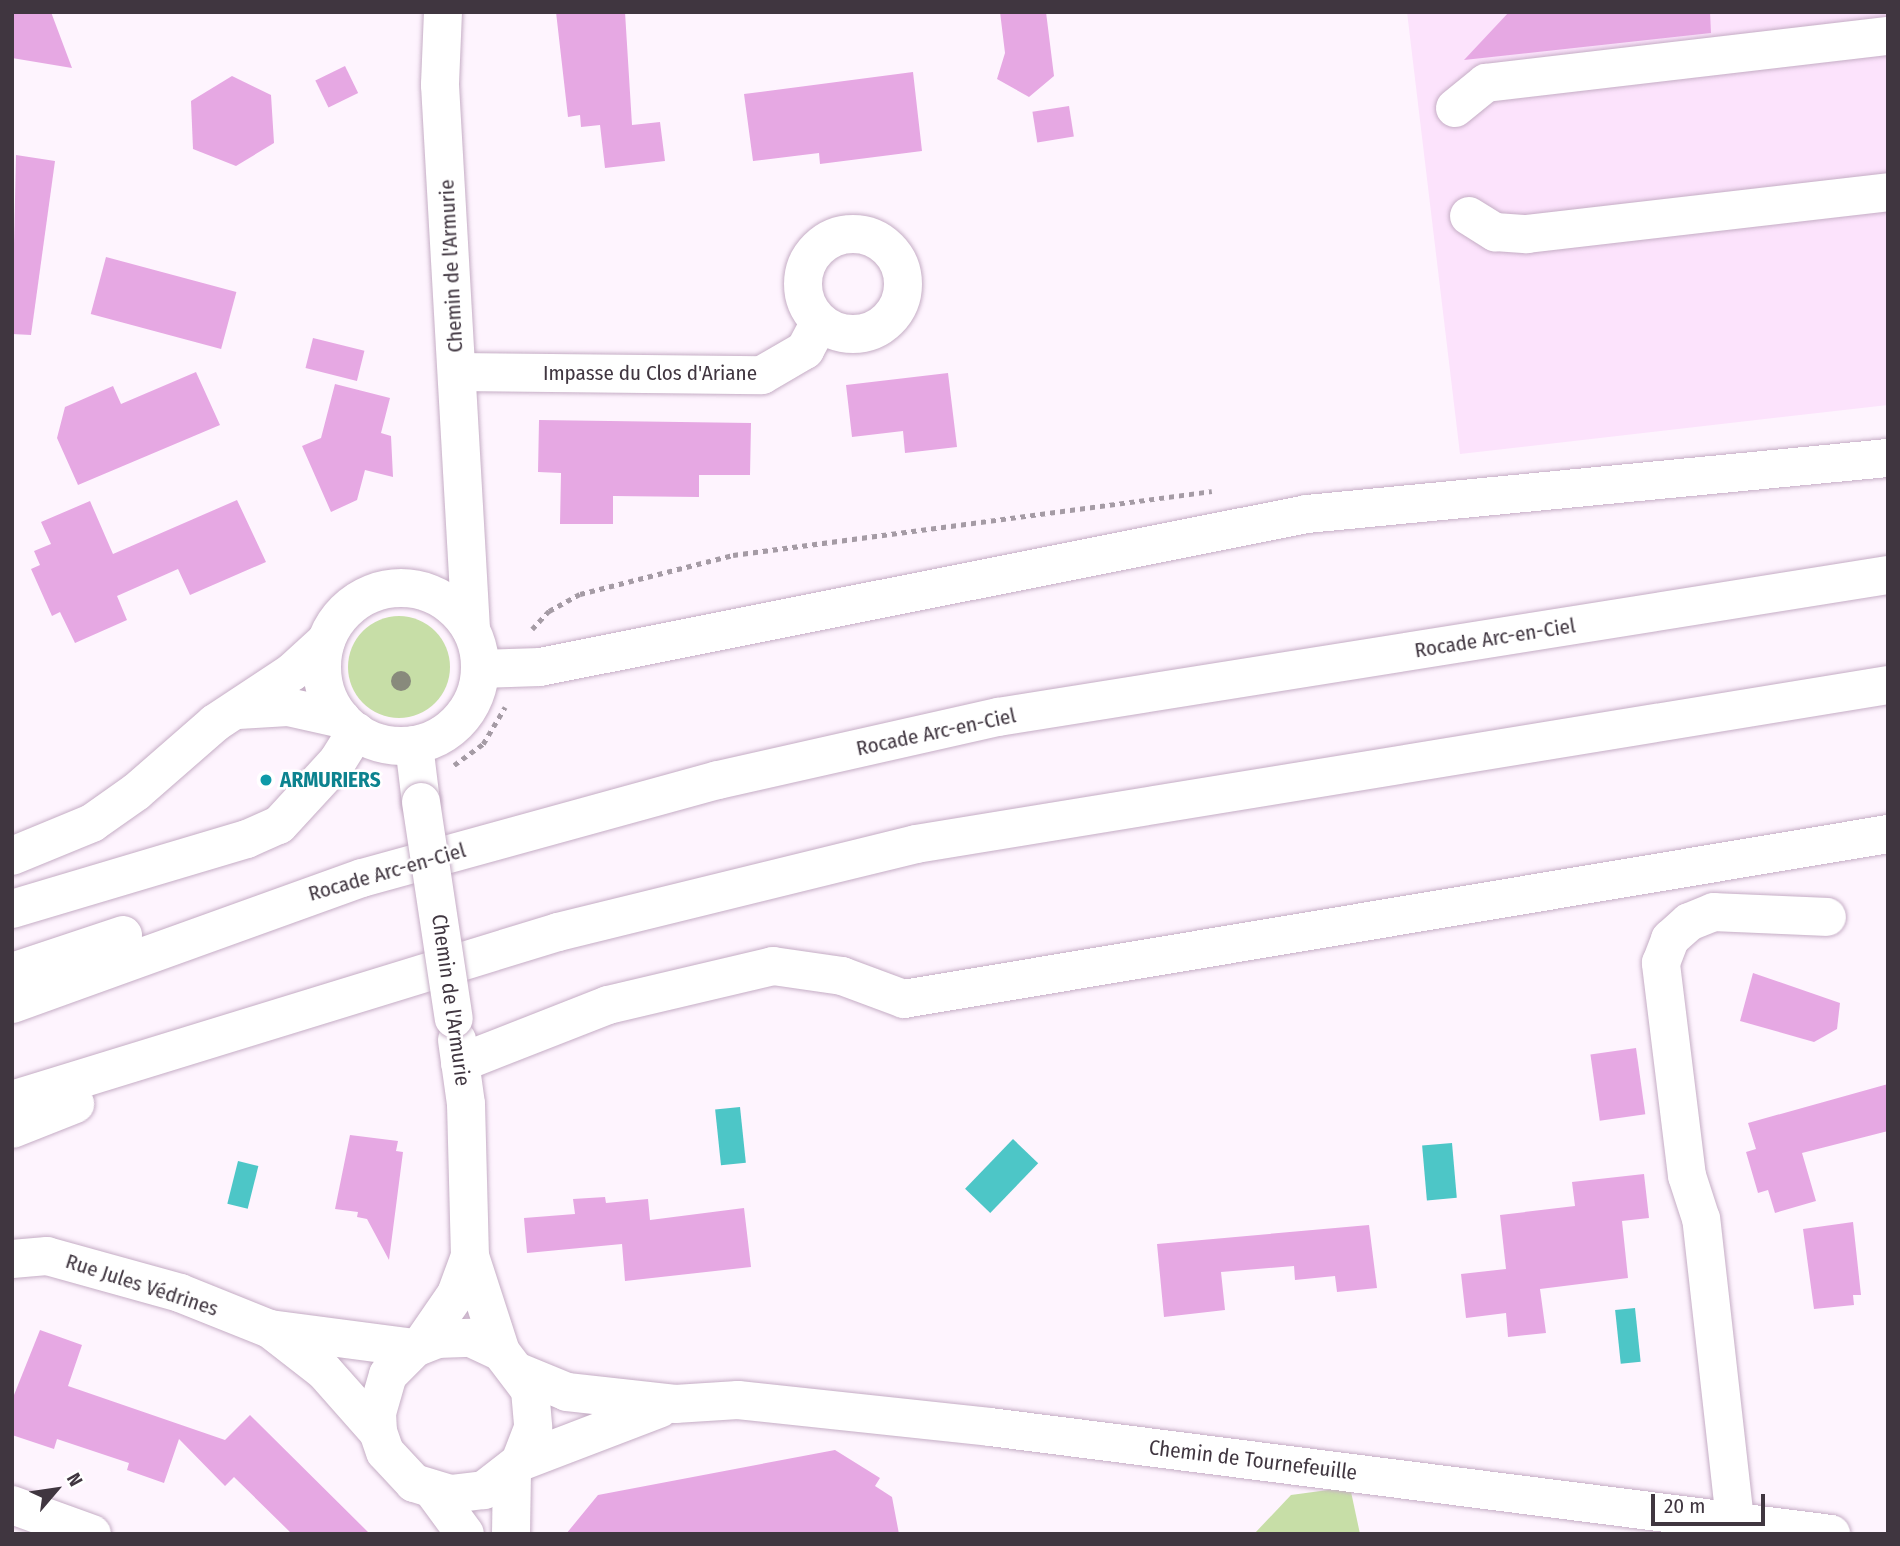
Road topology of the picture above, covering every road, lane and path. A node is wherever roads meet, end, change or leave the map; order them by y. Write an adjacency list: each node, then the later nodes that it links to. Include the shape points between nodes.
1 (443, 12): 7 (main road, Chemin de l'Armurie, via 440,86)
2 (1888, 36): 3 (main road, via 1486,83)
3 (1455, 108)
4 (1888, 192): 5 (main road, via 1527,234 1495,232)
5 (1469, 216)
6 (819, 324): 7 (main road, Impasse du Clos d'Ariane, via 805,350 762,375)
7 (457, 372): 9 (main road, Chemin de l'Armurie, via 466,480)
8 (1888, 458): 14 (main road, via 1307,514 565,662)
9 (463, 520): 11 (main road, Chemin de l'Armurie, via 431,569); 12 (main road, Chemin de l'Armurie)
10 (1888, 575): 22 (main road, Rocade Arc-en-Ciel, via 998,717 718,780)
11 (406, 587): 12 (main road, via 443,600); 13 (main road, via 357,601 335,623)
12 (471, 629): 14 (main road)
13 (326, 641): 16 (main road); 17 (main road, via 323,682)
14 (480, 669): 18 (main road, via 475,696 461,719 440,736)
15 (1888, 685): 26 (main road, via 916,844 558,932)
16 (238, 710): 17 (main road, via 288,707); 20 (main road, via 215,723 136,792 92,822)
17 (349, 726): 18 (main road, via 394,746); 21 (main road, via 337,762 279,825 247,839)
18 (414, 745): 27 (main road, Chemin de l'Armurie, bridge)
19 (1888, 834): 27 (main road, via 905,999 842,976 773,966 607,1005)
20 (12, 856)
21 (12, 909)
22 (244, 916): 24 (main road, via 188,914); 25 (main road, Rocade Arc-en-Ciel)
23 (1826, 917): 40 (main road, via 1714,912 1689,922 1670,939 1661,963 1687,1176 1701,1219)
24 (12, 972)
25 (12, 1004)
26 (124, 1063): 28 (main road); 29 (main road, via 85,1101)
27 (460, 1063): 30 (main road, Chemin de l'Armurie)
28 (12, 1100)
29 (12, 1129)
30 (470, 1256): 33 (main road, Chemin de l'Armurie, via 456,1294); 34 (main road, Chemin de l'Armurie)
31 (12, 1259): 32 (main road, Rue Jules Védrines, via 47,1256 180,1293)
32 (270, 1329): 33 (main road, Rue Jules Védrines); 36 (main road, Rue Jules Védrines, via 324,1371)
33 (418, 1346): 34 (main road, via 454,1336); 36 (main road, via 400,1360 380,1393)
34 (511, 1362): 35 (main road, Chemin de Tournefeuille, via 567,1392); 37 (main road, via 534,1408 531,1436)
35 (675, 1404): 37 (main road, Chemin de Tournefeuille, via 610,1423); 40 (main road, Chemin de Tournefeuille, via 738,1400 951,1423)
36 (378, 1432): 38 (main road, via 398,1470)
37 (516, 1467): 38 (main road, via 467,1494); 43 (main road)
38 (434, 1492): 42 (main road)
39 (12, 1505): 41 (main road)
40 (1735, 1520): 44 (main road, Chemin de Tournefeuille)
41 (92, 1534)
42 (466, 1534)
43 (511, 1534)
44 (1831, 1534)

